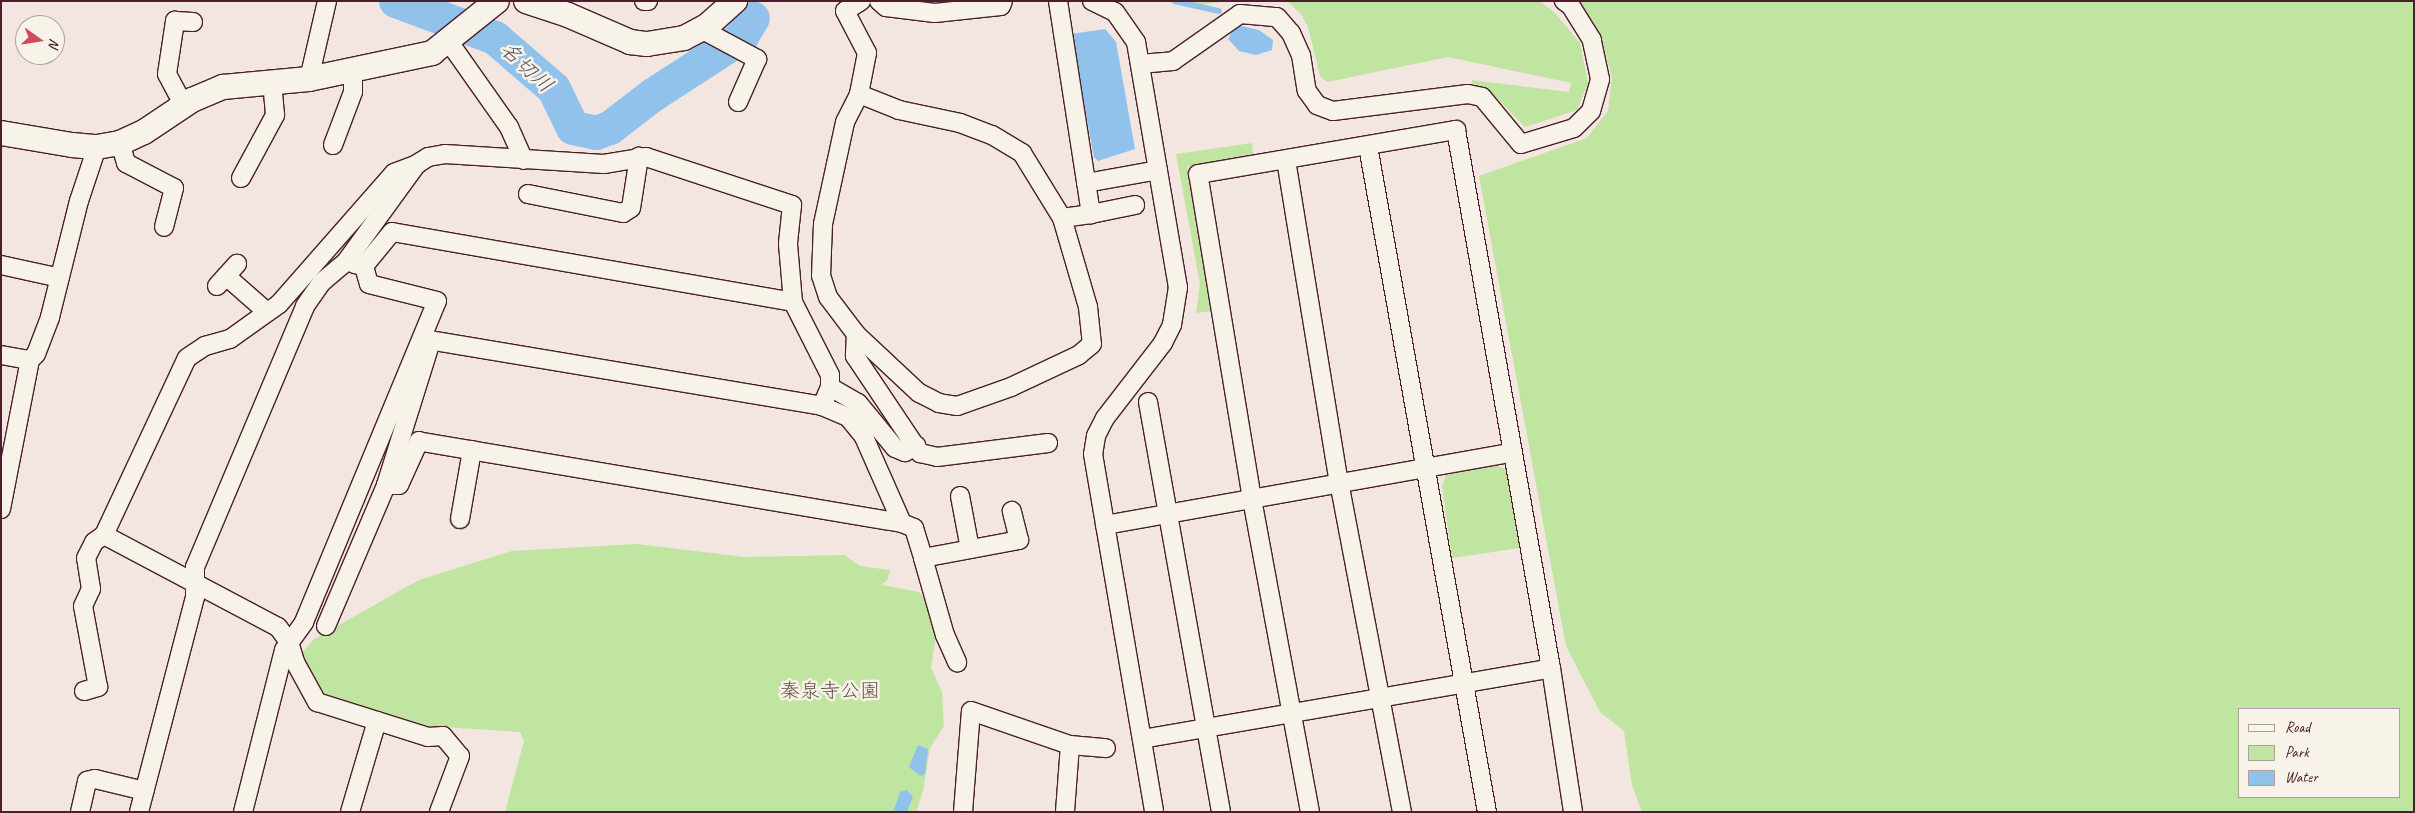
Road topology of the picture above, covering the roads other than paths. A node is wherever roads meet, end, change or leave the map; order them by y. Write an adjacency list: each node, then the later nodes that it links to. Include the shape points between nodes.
1 (328, 1): 19 (street)
2 (526, 1): 15 (street, via 630,42 647,44 684,38)
3 (644, 1): 4 (street)
4 (648, 1)
5 (735, 1): 15 (street)
6 (861, 1): 13 (street)
7 (879, 1): 8 (street, via 886,8 935,13 1001,6)
8 (1003, 1)
9 (1058, 1): 34 (street)
10 (1092, 1): 17 (street, via 1115,12 1127,26 1136,42)
11 (1564, 1): 17 (street, via 1571,6 1592,40 1600,79 1591,111 1574,128 1521,144 1482,97 1468,94 1333,111 1317,105 1307,91 1301,55 1291,33 1277,17 1240,14 1173,61)
12 (486, 6): 16 (street)
13 (841, 6): 21 (street, via 867,53)
14 (193, 22): 23 (street, via 175,21 167,74)
15 (701, 29): 22 (street, via 757,59)
16 (449, 42): 18 (street, via 432,53); 29 (street, via 509,127)
17 (1140, 64): 32 (street)
18 (353, 70): 19 (street); 26 (street, via 353,92)
19 (309, 79): 20 (street)
20 (272, 83): 23 (street, via 223,87); 33 (street, via 275,115)
21 (859, 94): 38 (street, via 900,110 960,122 992,135 1022,153); 47 (street, via 845,122 823,224 820,254 821,276 828,296)
22 (738, 102)
23 (184, 106): 25 (street, via 144,132)
24 (1, 132): 25 (street, via 45,142)
25 (109, 145): 39 (street, via 126,162 174,188); 44 (street, via 79,201)
26 (333, 145)
27 (1368, 146): 30 (street); 57 (street, via 1456,130); 58 (street)
28 (640, 156): 29 (street, via 604,164); 35 (street, via 631,208 622,213); 45 (street, via 792,205 788,244)
29 (524, 160): 31 (street, via 445,154 428,157)
30 (1286, 160): 59 (street); 62 (street, via 1198,174)
31 (417, 164): 40 (street); 46 (street, via 394,173 279,304)
32 (1158, 170): 34 (street); 68 (street, via 1178,287 1176,309 1163,343 1105,418 1096,436 1093,454)
33 (241, 178)
34 (1086, 183): 37 (street)
35 (528, 194)
36 (1135, 205): 37 (street)
37 (1091, 214): 38 (street)
38 (1062, 218): 47 (street, via 1088,308 1092,344 1079,355 1011,388 957,406 939,403 918,393)
39 (164, 227)
40 (345, 263): 42 (street); 72 (street, via 322,282 305,306 195,567)
41 (1, 266): 44 (street)
42 (364, 266): 45 (street, via 392,232); 48 (street, via 369,284 437,301)
43 (226, 275): 46 (street)
44 (60, 278): 50 (street, via 50,317)
45 (793, 302): 51 (street, via 830,375)
46 (267, 312): 69 (street, via 230,339 205,346 187,358)
47 (856, 334): 55 (street, via 855,356)
48 (427, 340): 53 (street); 60 (street); 74 (street, via 304,622)
49 (1, 355): 50 (street)
50 (30, 360): 63 (street)
51 (830, 387): 53 (street); 55 (street, via 858,403 896,448 905,452)
52 (1148, 402): 65 (street)
53 (822, 406): 67 (street, via 848,417 864,437)
54 (1048, 443): 55 (street, via 937,457 920,453)
55 (916, 446)
56 (472, 450): 60 (street, via 419,441 399,485); 66 (street); 67 (street)
57 (1513, 452): 58 (street); 76 (street)
58 (1424, 468): 59 (street); 77 (street)
59 (1339, 482): 62 (street); 79 (street)
60 (386, 485): 73 (street)
61 (960, 496): 70 (street)
62 (1252, 499): 65 (street); 80 (street)
63 (1, 509)
64 (1012, 511): 70 (street, via 1019,540)
65 (1168, 513): 68 (street); 82 (street)
66 (460, 519)
67 (902, 523): 71 (street, via 914,528)
68 (1105, 525): 83 (street)
69 (104, 535): 72 (street); 78 (street, via 94,542 86,558 91,589 83,606 98,687)
70 (970, 549): 71 (street)
71 (923, 558): 75 (street, via 945,635)
72 (194, 582): 74 (street, via 278,627); 86 (street, via 194,597)
73 (326, 626)
74 (290, 642): 81 (street, via 295,662 317,702); 89 (street, via 281,660)
75 (957, 662)
76 (1551, 668): 77 (street); 99 (street)
77 (1464, 683): 79 (street); 98 (street)
78 (84, 691)
79 (1379, 697): 80 (street); 97 (street)
80 (1293, 712): 82 (street); 96 (street)
81 (377, 721): 90 (street); 91 (street, via 428,737 443,736 460,756)
82 (1205, 728): 83 (street); 95 (street)
83 (1142, 739): 94 (street)
84 (1070, 745): 85 (street); 92 (street, via 971,711); 93 (street)
85 (1106, 748)
86 (145, 791): 87 (street, via 95,779 87,781); 88 (street)
87 (80, 812)
88 (139, 812)
89 (242, 812)
90 (350, 812)
91 (439, 812)
92 (963, 812)
93 (1065, 812)
94 (1154, 812)
95 (1221, 812)
96 (1310, 812)
97 (1402, 812)
98 (1487, 812)
99 (1572, 812)

